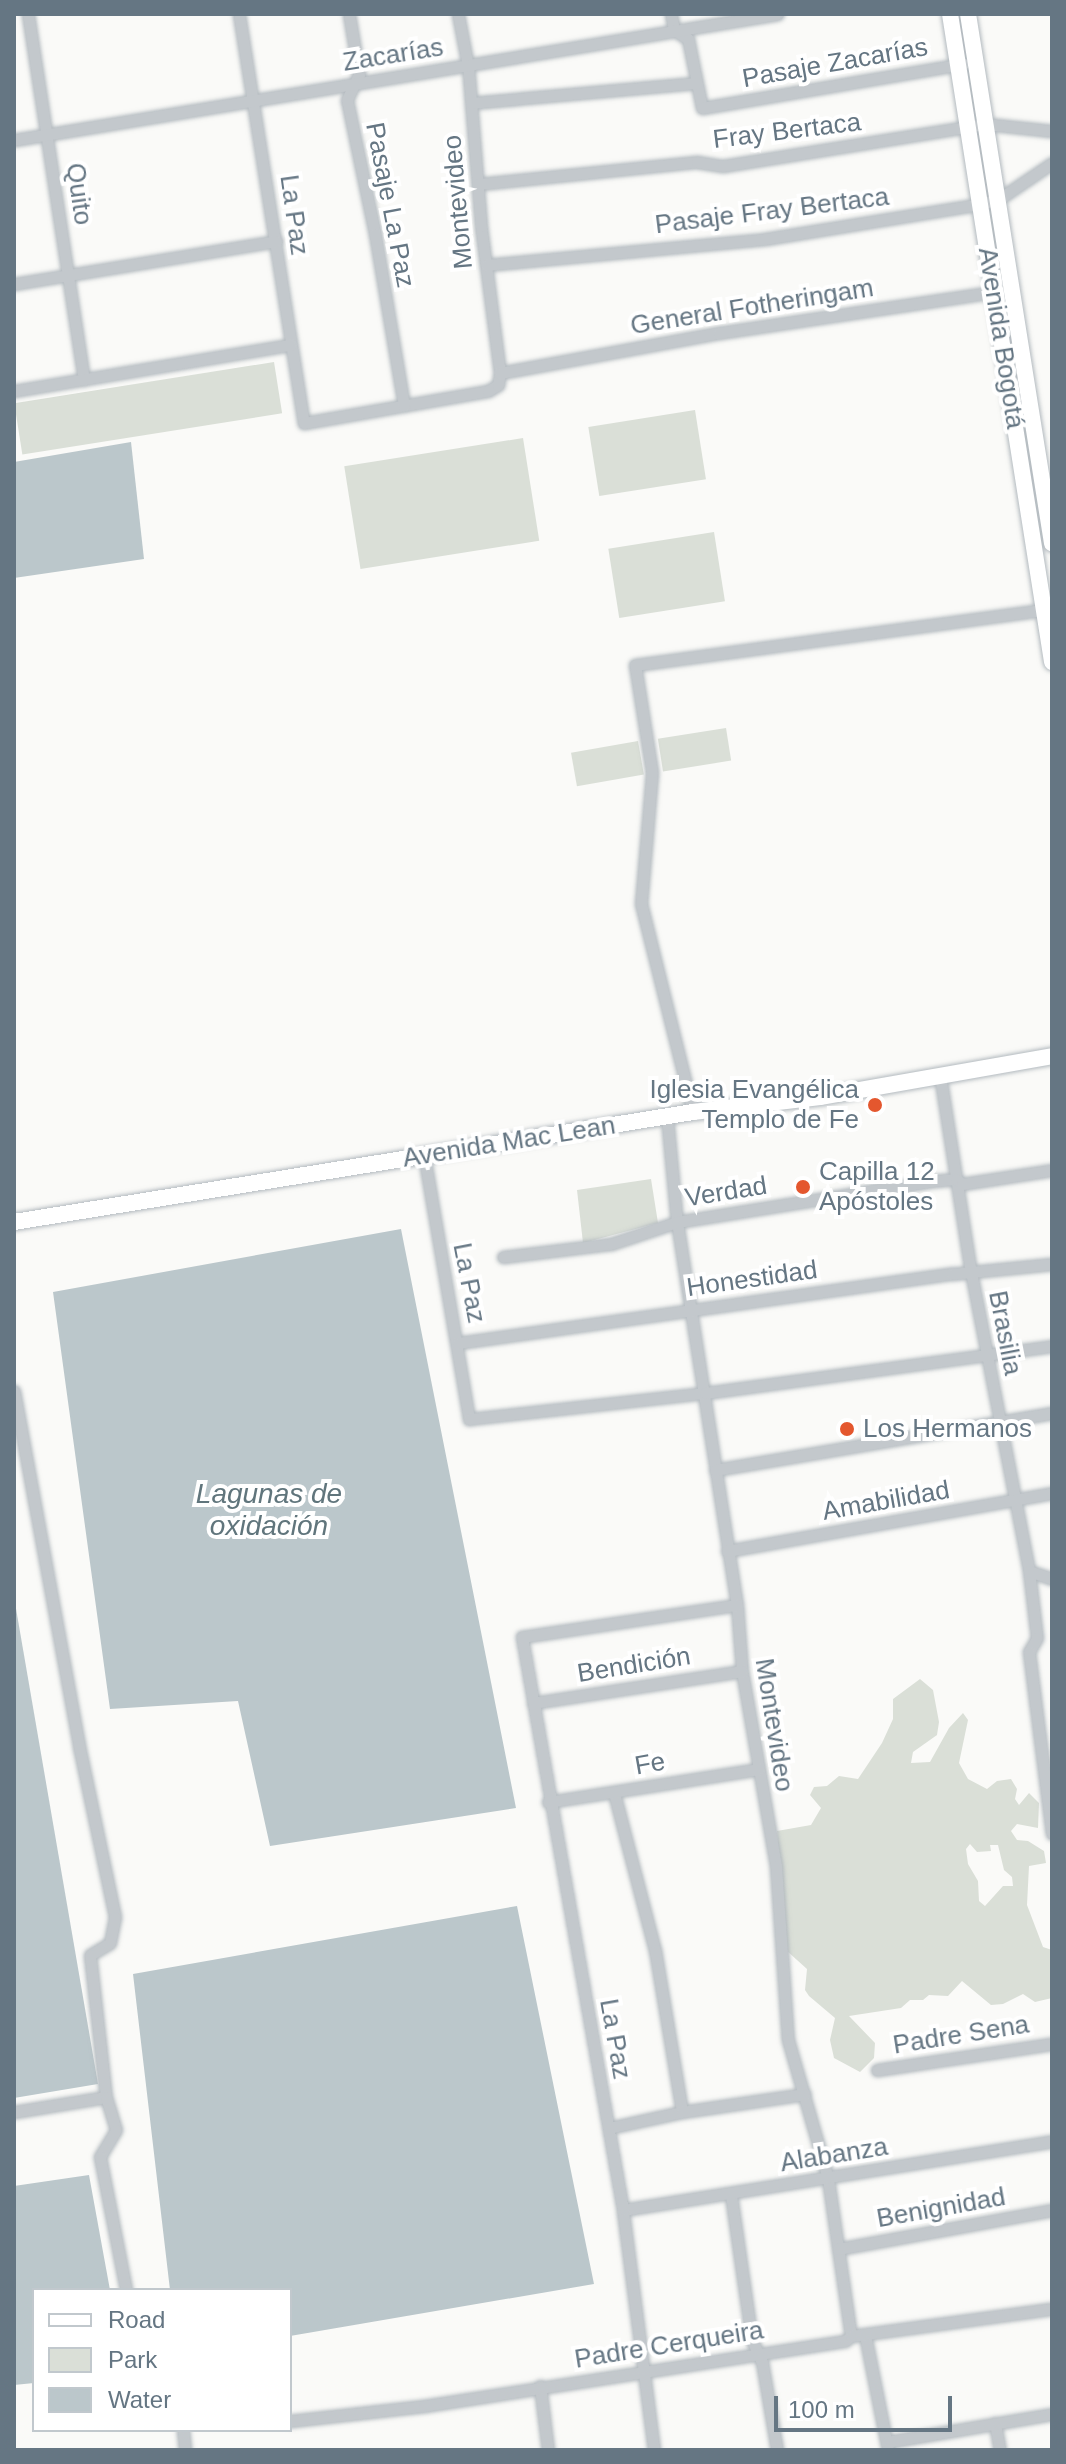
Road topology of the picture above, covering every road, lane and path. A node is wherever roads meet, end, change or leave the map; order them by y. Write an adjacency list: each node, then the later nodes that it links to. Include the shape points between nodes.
1 (28, 14): 20 (street, Quito)
2 (239, 14): 15 (street, La Paz)
3 (349, 14): 13 (street, Pasaje La Paz, via 359,74)
4 (458, 14): 12 (street, Montevideo)
5 (671, 14): 9 (street)
6 (778, 14): 9 (street, Zacarías)
7 (950, 14): 11 (street, Avenida Bogotá)
8 (968, 14): 10 (street, Avenida Bogotá)
9 (674, 30): 12 (street, Zacarías); 14 (street, via 688,39)
10 (976, 62): 11 (street, Pasaje Zacarías); 17 (street, Avenida Bogotá)
11 (958, 65): 14 (street, Pasaje Zacarías, via 702,108); 18 (street, Avenida Bogotá)
12 (468, 66): 13 (street, Zacarías); 16 (street, Montevideo)
13 (354, 83): 15 (street, Zacarías); 36 (street, Pasaje La Paz, via 347,100)
14 (696, 83): 16 (street)
15 (255, 102): 20 (street, Zacarías); 26 (street, La Paz)
16 (471, 103): 23 (street, Montevideo)
17 (986, 124): 18 (street, Fray Bertaca); 19 (street, Fray Bertaca); 24 (street, Avenida Bogotá)
18 (968, 128): 23 (street, Fray Bertaca, via 723,166 697,162); 25 (street, Avenida Bogotá)
19 (1052, 131)
20 (48, 136): 21 (street, Zacarías); 28 (street, Quito)
21 (14, 140)
22 (1052, 163): 24 (street, Pasaje Fray Bertaca)
23 (479, 184): 27 (street, Montevideo)
24 (999, 199): 25 (street, Pasaje Fray Bertaca); 30 (street, Avenida Bogotá)
25 (980, 204): 27 (street, Pasaje Fray Bertaca, via 765,239); 31 (street, Avenida Bogotá)
26 (277, 241): 28 (street); 32 (street, La Paz)
27 (486, 265): 33 (street, Montevideo)
28 (68, 275): 29 (street); 34 (street, Quito)
29 (14, 284)
30 (1012, 289): 31 (street, General Fotheringam); 38 (street, Avenida Bogotá)
31 (994, 291): 33 (street, General Fotheringam, via 719,333); 39 (street, Avenida Bogotá)
32 (290, 345): 34 (street); 37 (street, La Paz)
33 (499, 379): 36 (street, General Fotheringam, via 488,391)
34 (84, 380): 35 (street)
35 (14, 391)
36 (404, 406): 37 (street, General Fotheringam)
37 (304, 423)
38 (1039, 465): 39 (street); 40 (street, Avenida Bogotá)
39 (1021, 467): 41 (street, Avenida Bogotá)
40 (1045, 500): 41 (street); 42 (street, Avenida Bogotá)
41 (1027, 504): 43 (street, Avenida Bogotá)
42 (1052, 543)
43 (1044, 610): 44 (street, Avenida Bogotá); 47 (street, via 635,665 652,772 641,904)
44 (1052, 662)
45 (1052, 1056): 46 (street, Avenida Mac Lean)
46 (940, 1075): 47 (street, Avenida Mac Lean); 51 (street, Brasilia)
47 (693, 1112): 48 (street, Avenida Mac Lean)
48 (667, 1117): 49 (street, Avenida Mac Lean); 53 (street, Montevideo)
49 (424, 1155): 52 (street, Avenida Mac Lean); 58 (street, La Paz)
50 (1052, 1170): 51 (street, Verdad, via 962,1184)
51 (956, 1179): 53 (street, Verdad); 56 (street, Brasilia)
52 (14, 1222)
53 (677, 1222): 54 (street, Verdad, via 611,1244); 57 (street, Montevideo)
54 (503, 1257)
55 (1052, 1264): 56 (street, Honestidad)
56 (971, 1272): 57 (street, Honestidad); 60 (street, Brasilia)
57 (693, 1309): 58 (street, Honestidad); 62 (street, Montevideo)
58 (458, 1343): 62 (street, La Paz, via 469,1419)
59 (1052, 1346): 60 (street)
60 (986, 1352): 62 (street); 64 (street, Brasilia)
61 (14, 1391): 82 (street, via 115,1917 110,1943 90,1955)
62 (705, 1393): 65 (street, Montevideo)
63 (1052, 1413): 64 (street)
64 (1000, 1422): 65 (street); 67 (street, Brasilia)
65 (715, 1470): 68 (street, Montevideo)
66 (1052, 1493): 67 (street, Amabilidad)
67 (1016, 1500): 68 (street, Amabilidad); 69 (street, Brasilia)
68 (727, 1551): 71 (street, Montevideo)
69 (1029, 1571): 70 (street); 77 (street, Brasilia, via 1037,1638 1029,1652)
70 (1052, 1579)
71 (737, 1605): 72 (street, Montevideo); 73 (street, La Paz, via 522,1637)
72 (742, 1671): 73 (street, Bendición); 74 (street, Montevideo)
73 (533, 1703): 76 (street, La Paz)
74 (758, 1769): 75 (street, Fe); 81 (street, Montevideo, via 776,1866 788,2040)
75 (614, 1793): 76 (street, Fe); 84 (street, via 655,1950)
76 (548, 1802): 85 (street, La Paz)
77 (1050, 1809): 78 (street, Brasilia)
78 (1052, 1834)
79 (1052, 2044): 80 (street, Padre Sena)
80 (877, 2070)
81 (805, 2094): 84 (street); 87 (street, Montevideo)
82 (106, 2097): 83 (street); 92 (street, via 116,2130 100,2157)
83 (14, 2112)
84 (682, 2112): 85 (street)
85 (609, 2128): 89 (street, La Paz)
86 (1052, 2141): 87 (street, Alabanza)
87 (828, 2179): 88 (street, Alabanza); 91 (street, Montevideo)
88 (731, 2195): 89 (street, Alabanza); 96 (street)
89 (623, 2210): 97 (street, La Paz)
90 (1052, 2210): 91 (street, Benignidad)
91 (838, 2249): 95 (street, Montevideo)
92 (126, 2288)
93 (1052, 2309): 94 (street, Padre Cerqueira)
94 (865, 2335): 95 (street, Padre Cerqueira); 102 (street)
95 (851, 2336): 96 (street, Padre Cerqueira)
96 (758, 2353): 97 (street, Padre Cerqueira); 105 (street)
97 (642, 2372): 98 (street, Padre Cerqueira); 104 (street, La Paz)
98 (540, 2386): 100 (street, Padre Cerqueira); 103 (street)
99 (1052, 2414): 101 (street)
100 (292, 2421)
101 (995, 2423): 102 (street); 106 (street)
102 (888, 2446)
103 (548, 2450)
104 (654, 2450)
105 (777, 2450)
106 (1000, 2450)

